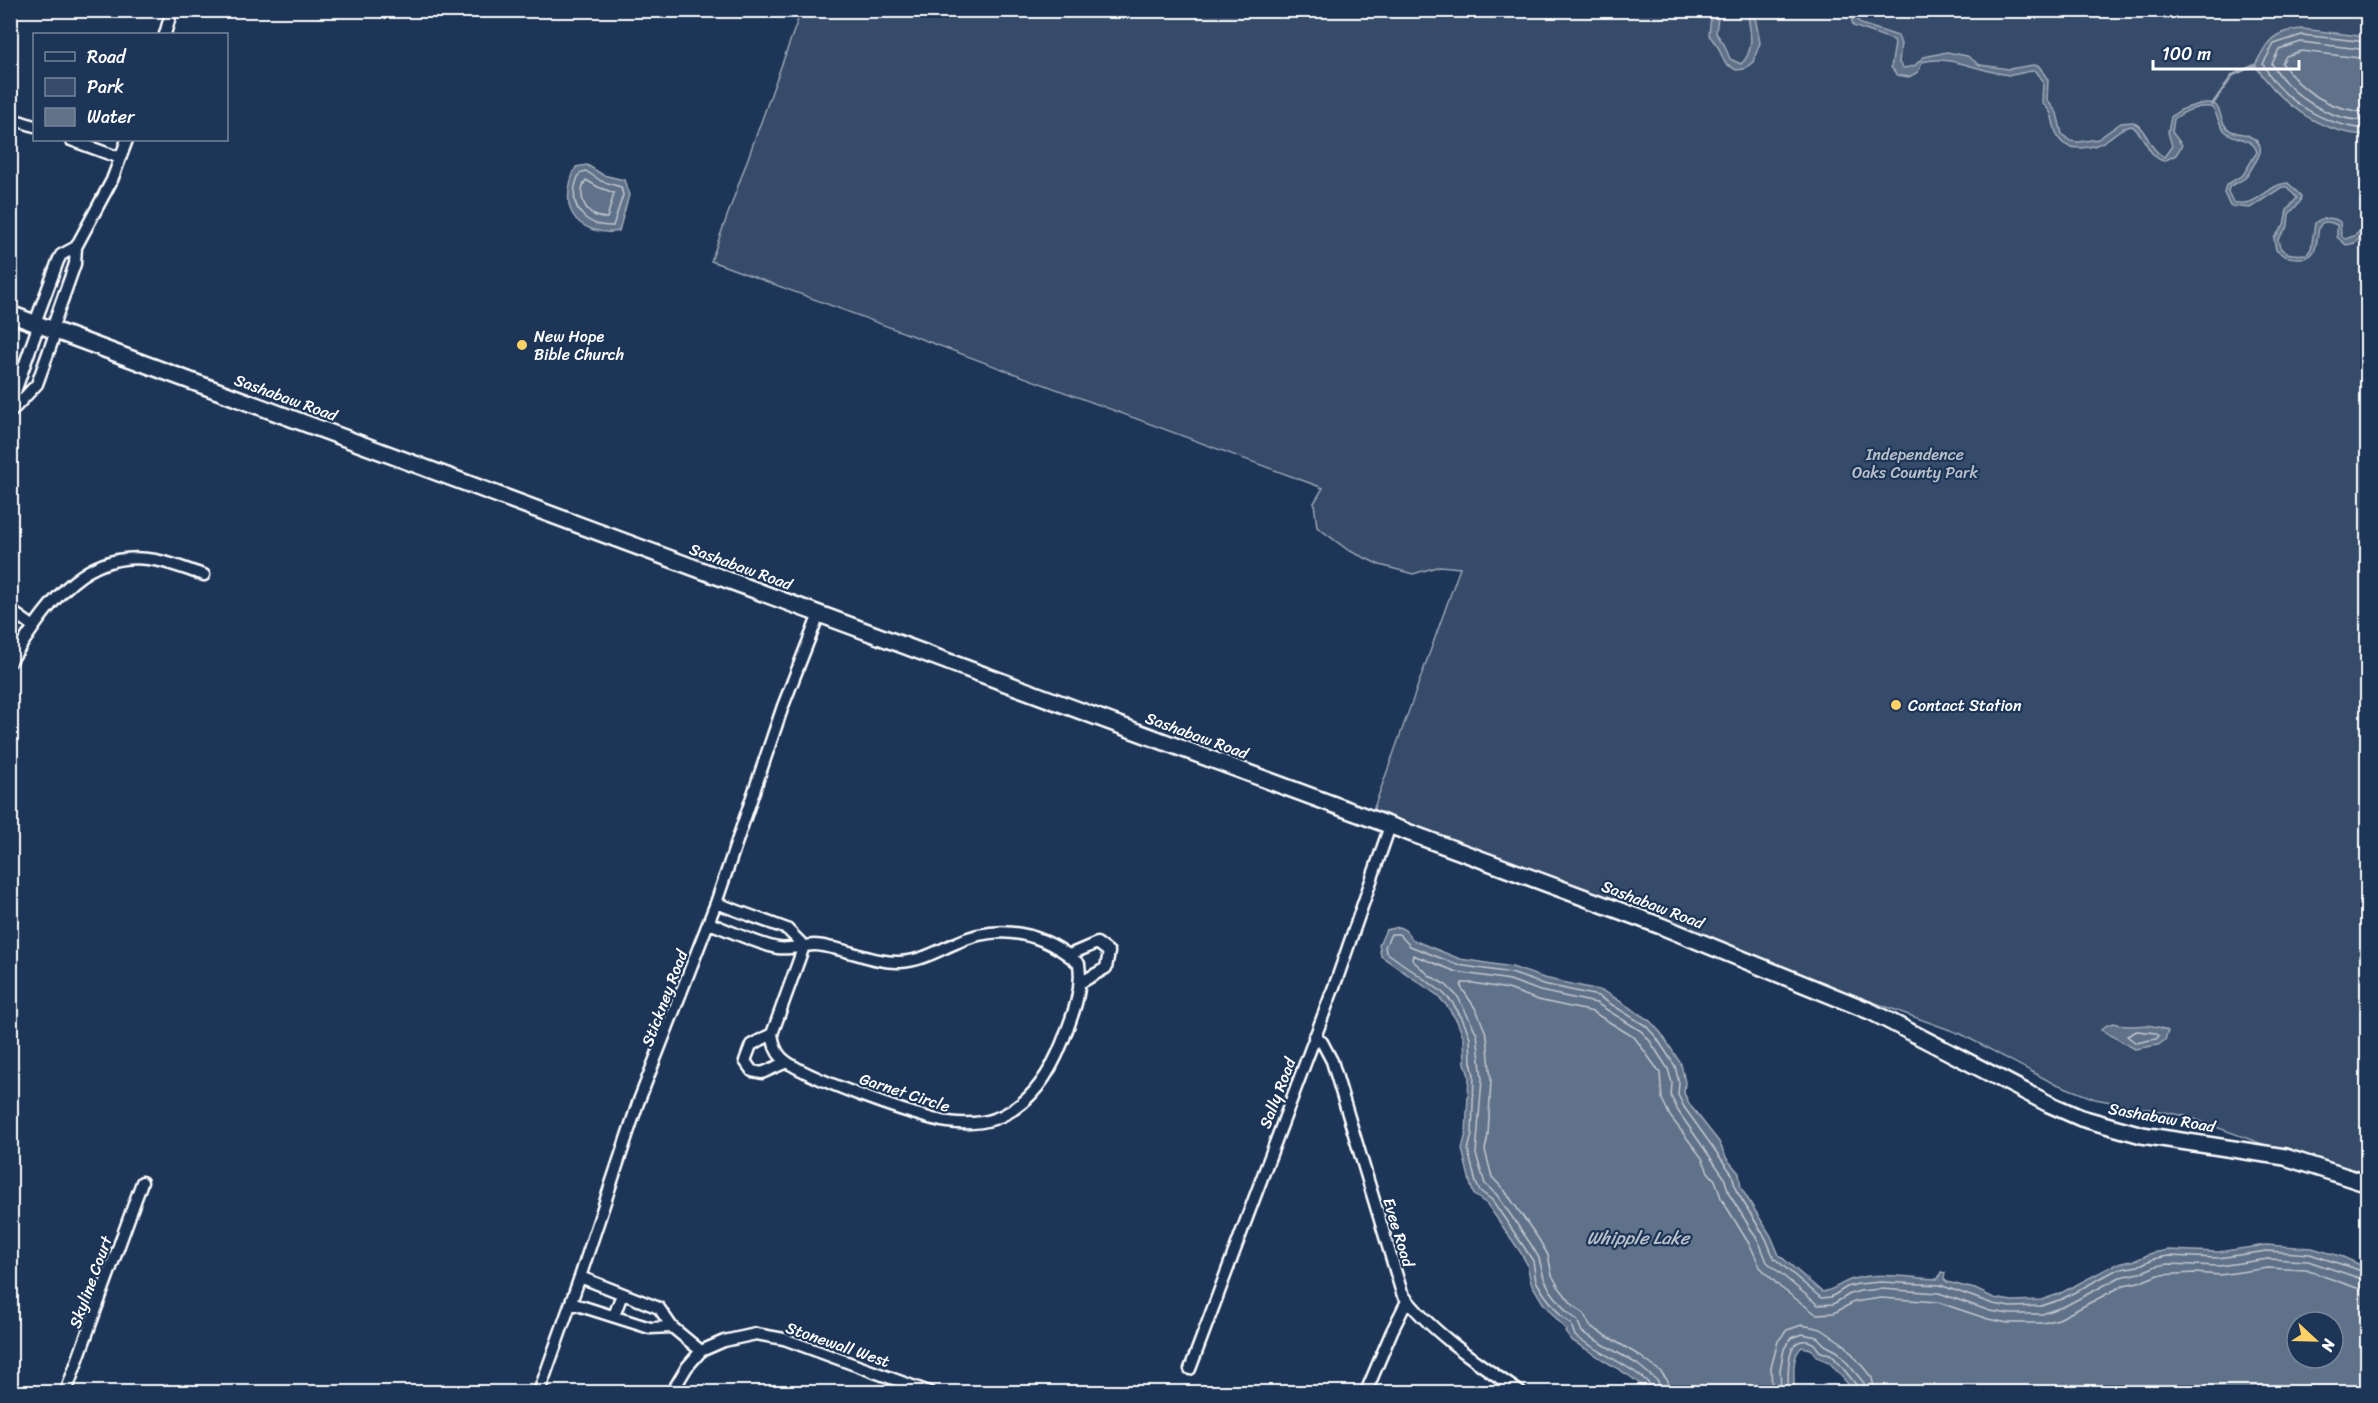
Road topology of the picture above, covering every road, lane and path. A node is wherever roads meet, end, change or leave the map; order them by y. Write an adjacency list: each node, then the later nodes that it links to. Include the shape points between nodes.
1 (172, 10): 2 (street)
2 (165, 33)
3 (10, 118): 4 (street)
4 (33, 126)
5 (74, 141): 7 (street)
6 (127, 141): 7 (street)
7 (120, 158): 8 (street)
8 (76, 247): 10 (street, via 75,264); 10 (street, via 58,261)
9 (10, 314): 10 (main road, Sashabaw Road)
10 (46, 327): 11 (street); 12 (street, via 37,384); 15 (main road, Sashabaw Road)
11 (10, 406)
12 (10, 412)
13 (204, 575): 16 (street, via 156,560 105,563 83,573 64,589)
14 (10, 610): 16 (street)
15 (819, 614): 18 (main road, Sashabaw Road); 19 (street, Stickney Road, via 783,706)
16 (34, 627): 17 (street)
17 (10, 662)
18 (1390, 826): 25 (street, Sally Road); 28 (main road, Sashabaw Road, via 1661,926 1844,1000 2081,1118 2142,1135 2274,1154)
19 (716, 903): 20 (street, Stickney Road); 21 (street, via 787,929)
20 (709, 922): 21 (street, via 779,948); 29 (street, Stickney Road, via 638,1103)
21 (804, 946): 22 (street, via 817,945 898,962 939,953 987,933 1006,932 1043,940); 24 (street)
22 (1069, 955): 23 (street, via 1079,964); 23 (street, via 1097,943 1109,952 1106,968)
23 (1080, 983): 26 (street, Garnet Circle, via 1079,996 1044,1081 1015,1109 993,1119 967,1124 946,1122 837,1085)
24 (772, 1034): 26 (street, via 774,1048); 26 (street, via 751,1045 745,1060 752,1071 762,1073)
25 (1314, 1037): 31 (street, Evee Road, via 1322,1042 1332,1061); 36 (street, Sally Road)
26 (787, 1062)
27 (142, 1182): 37 (street, Skyline Court)
28 (2367, 1184)
29 (580, 1277): 30 (street); 32 (street, Stickney Road)
30 (622, 1294): 33 (street); 34 (street, via 658,1308)
31 (1407, 1301): 41 (street); 42 (street, Evee Road, via 1461,1349)
32 (571, 1303): 33 (street); 38 (street, Stickney Road)
33 (614, 1316): 34 (street, via 650,1328)
34 (672, 1327): 35 (street)
35 (701, 1350): 39 (street); 40 (street, Stonewall West, via 756,1334 784,1339)
36 (1190, 1369)
37 (66, 1392)
38 (539, 1392)
39 (672, 1392)
40 (929, 1392)
41 (1366, 1392)
42 (1520, 1392)

